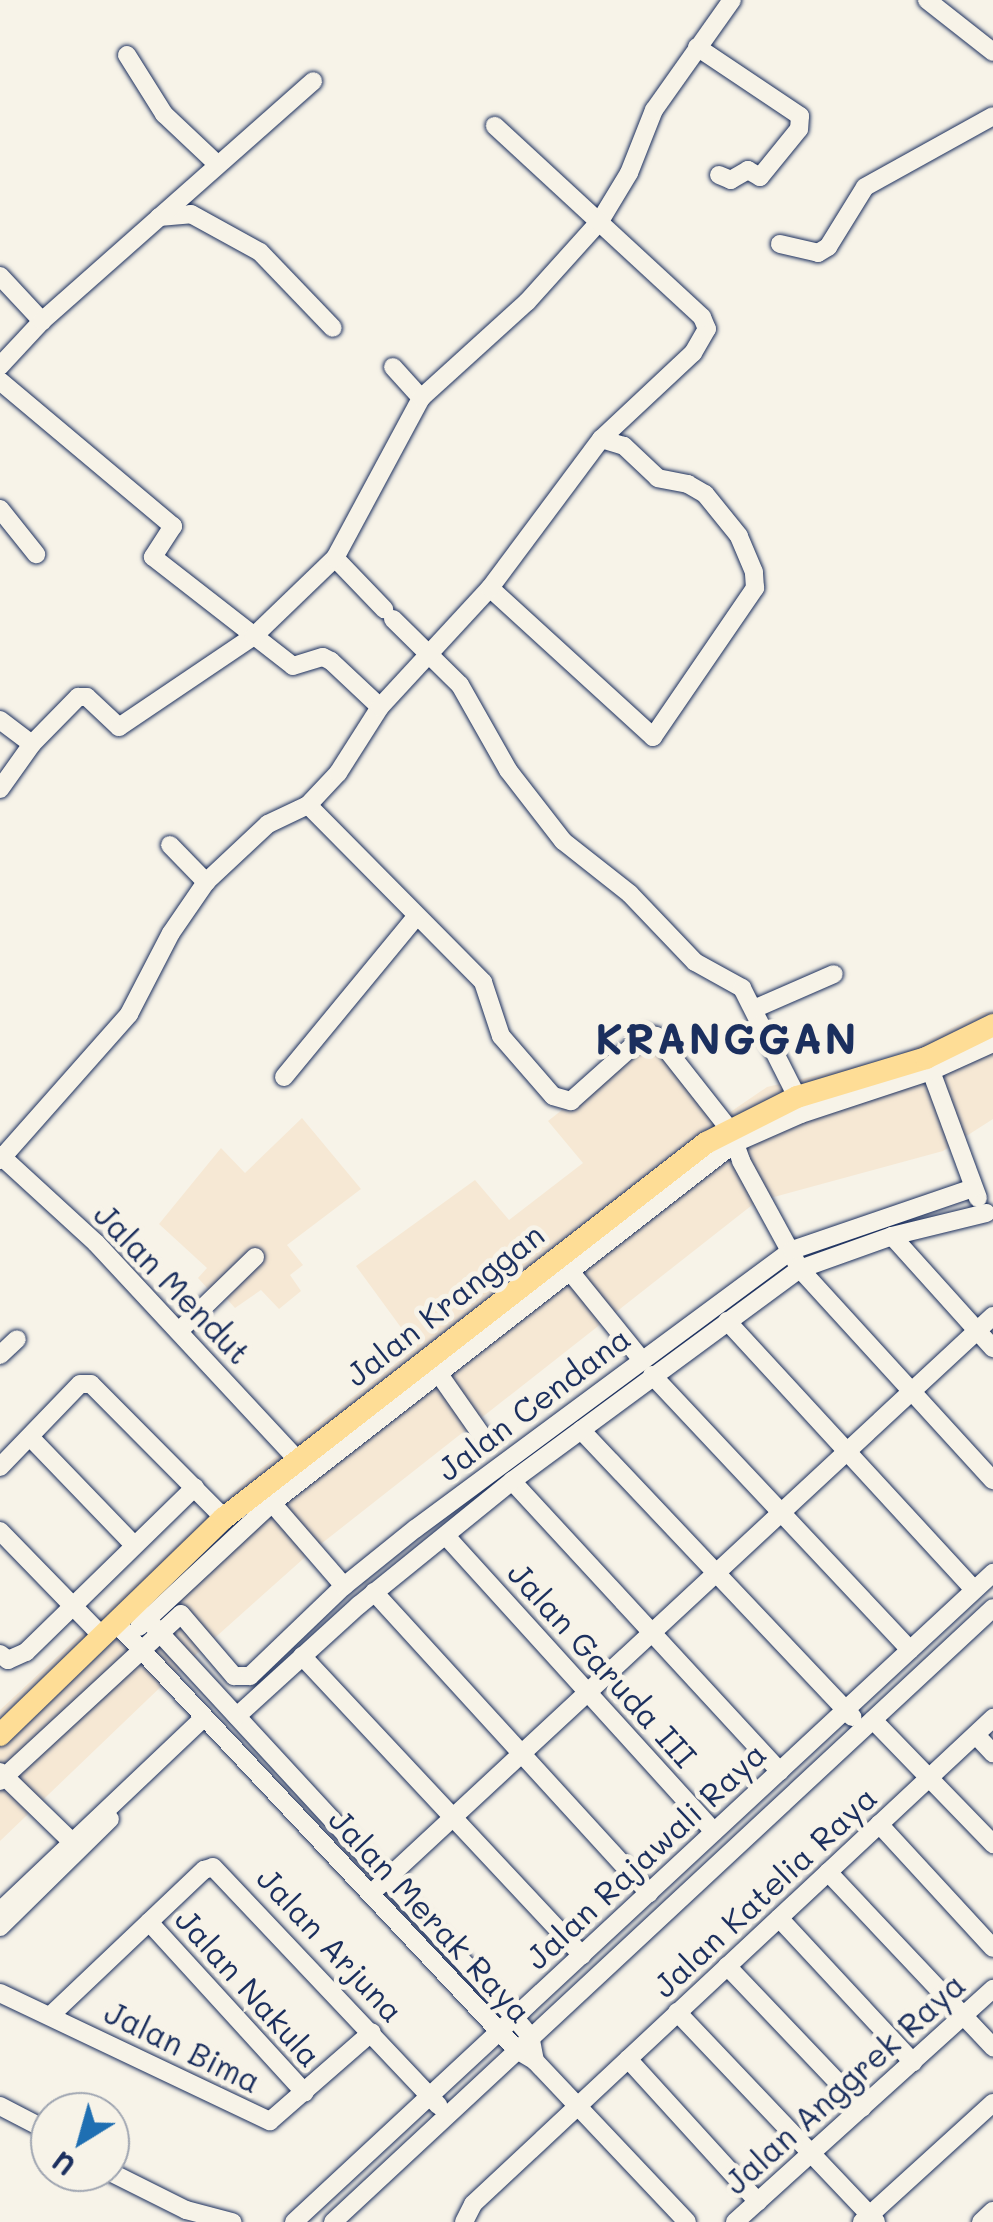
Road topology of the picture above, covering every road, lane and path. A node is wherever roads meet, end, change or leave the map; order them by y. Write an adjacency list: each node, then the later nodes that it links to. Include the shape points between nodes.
1 (732, 0): 3 (street)
2 (928, 0): 4 (street)
3 (697, 48): 10 (street, via 800,116 799,128 760,176 748,170 730,180); 12 (street, via 654,110)
4 (993, 52)
5 (127, 55): 9 (street, via 164,114)
6 (313, 81): 9 (street)
7 (993, 116): 13 (street, via 864,187 828,247 818,253)
8 (495, 126): 12 (street)
9 (216, 163): 11 (street)
10 (719, 175)
11 (158, 217): 15 (street); 16 (street, via 190,214 260,252)
12 (600, 221): 20 (street, via 527,302); 21 (street, via 702,317 707,330 692,353)
13 (780, 244)
14 (0, 276): 15 (street)
15 (42, 321): 17 (street)
16 (333, 328)
17 (0, 366)
18 (393, 367): 20 (street)
19 (0, 381): 26 (street, via 173,526 152,557)
20 (421, 398): 24 (street)
21 (602, 439): 25 (street); 25 (street, via 624,446 658,478 706,494 740,536 754,572 755,588 652,737)
22 (0, 509): 23 (street)
23 (36, 554)
24 (335, 558): 26 (street); 27 (street)
25 (490, 588): 27 (street)
26 (254, 636): 28 (street, via 293,666 331,661); 30 (street, via 119,727 82,696)
27 (429, 655): 28 (street); 37 (street, via 460,685 508,770 563,841 630,894 696,962 742,988)
28 (380, 706): 32 (street, via 338,773)
29 (0, 720): 30 (street)
30 (32, 744): 31 (street)
31 (0, 789)
32 (308, 805): 34 (street, via 268,824); 35 (street)
33 (170, 844): 34 (street)
34 (206, 882): 44 (street, via 128,1014)
35 (415, 918): 41 (street); 43 (street, via 483,982 502,1036 553,1096 571,1101 650,1034)
36 (834, 974): 37 (street)
37 (754, 1009): 42 (street)
38 (993, 1025): 40 (main road, Jalan Kranggan)
39 (993, 1043): 40 (street)
40 (929, 1064): 42 (main road, Jalan Kranggan); 43 (street); 45 (street)
41 (284, 1077)
42 (798, 1097): 43 (main road, Jalan Kranggan)
43 (732, 1136): 48 (street); 51 (street); 60 (main road, Jalan Kranggan, via 668,1173)
44 (1, 1158): 54 (street, Jalan Mendut)
45 (973, 1188): 46 (street); 48 (street, Jalan Cendana)
46 (990, 1216): 47 (street)
47 (892, 1236): 50 (street); 55 (street)
48 (792, 1250): 50 (street); 59 (street, Jalan Cendana)
49 (255, 1257): 54 (street)
50 (800, 1269): 53 (street); 62 (street)
51 (569, 1270): 59 (street); 60 (street)
52 (993, 1316): 55 (street)
53 (726, 1321): 61 (street); 66 (street)
54 (180, 1331): 67 (street, Jalan Mendut)
55 (978, 1331): 57 (street); 62 (street)
56 (17, 1339): 58 (street)
57 (993, 1348)
58 (0, 1355)
59 (640, 1359): 80 (street, Jalan Cendana)
60 (434, 1367): 64 (street); 67 (main road, Jalan Kranggan); 72 (street)
61 (652, 1375): 63 (street); 73 (street)
62 (910, 1394): 66 (street); 69 (street)
63 (582, 1430): 70 (street); 78 (street)
64 (480, 1434)
65 (30, 1436): 68 (street); 71 (street, via 80,1384 91,1384); 77 (street)
66 (846, 1451): 73 (street); 81 (street)
67 (296, 1458): 74 (main road, Jalan Kranggan)
68 (0, 1467)
69 (993, 1480)
70 (512, 1481): 76 (street); 86 (street)
71 (195, 1487): 74 (street); 77 (street)
72 (272, 1503): 80 (street); 85 (street)
73 (782, 1513): 78 (street); 88 (street)
74 (224, 1518): 85 (main road, Jalan Kranggan)
75 (0, 1531): 83 (street, Jalan Merak Raya)
76 (446, 1536): 82 (street); 91 (street, Jalan Garuda III)
77 (134, 1545): 83 (street)
78 (717, 1573): 86 (street); 92 (street)
79 (993, 1573): 81 (street, Jalan Rajawali Raya)
80 (344, 1586): 85 (street, Jalan Cendana, via 247,1677 234,1676 180,1614)
81 (974, 1590): 88 (street, Jalan Rajawali Raya)
82 (374, 1592): 90 (street); 99 (street)
83 (74, 1606): 87 (street, Jalan Merak Raya); 89 (street, via 26,1652)
84 (993, 1608): 95 (street)
85 (147, 1619): 87 (main road, Jalan Kranggan); 87 (street); 93 (street, Jalan Merak Raya)
86 (650, 1633): 91 (street); 101 (street)
87 (122, 1637): 96 (street, Jalan Merak Raya); 98 (main road, Jalan Kranggan); 102 (street)
88 (910, 1650): 92 (street, Jalan Rajawali Raya)
89 (2, 1656)
90 (302, 1656): 93 (street); 104 (street)
91 (589, 1691): 99 (street); 106 (street, Jalan Garuda III)
92 (845, 1710): 95 (street); 101 (street, Jalan Rajawali Raya)
93 (237, 1716): 110 (street, Jalan Merak Raya)
94 (993, 1718): 97 (street, Jalan Katelia Raya)
95 (869, 1724): 103 (street); 127 (street)
96 (198, 1728): 107 (street); 111 (street, Jalan Merak Raya); 116 (street)
97 (976, 1734): 100 (street); 103 (street, Jalan Katelia Raya)
98 (0, 1735)
99 (523, 1750): 104 (street); 112 (street)
100 (993, 1753)
101 (780, 1772): 106 (street, Jalan Rajawali Raya)
102 (2, 1776): 107 (street)
103 (931, 1776): 105 (street, Jalan Katelia Raya); 108 (street)
104 (454, 1819): 110 (street); 118 (street)
105 (879, 1824): 109 (street, Jalan Katelia Raya); 117 (street)
106 (714, 1832): 112 (street, Jalan Rajawali Raya)
107 (70, 1840): 113 (street)
108 (993, 1844)
109 (828, 1872): 114 (street, Jalan Katelia Raya); 124 (street)
110 (387, 1879): 111 (street); 125 (street, Jalan Merak Raya)
111 (371, 1893): 125 (street, Jalan Merak Raya)
112 (649, 1893): 118 (street, Jalan Rajawali Raya)
113 (0, 1912)
114 (779, 1918): 119 (street, Jalan Katelia Raya); 130 (street)
115 (149, 1922): 123 (street, Jalan Arjuna); 126 (street, Jalan Arjuna, via 204,1870 219,1868); 131 (street, Jalan Nakula)
116 (0, 1927)
117 (993, 1948)
118 (582, 1956): 125 (street, Jalan Rajawali Raya)
119 (727, 1966): 122 (street, Jalan Katelia Raya); 136 (street)
120 (993, 1990): 124 (street, Jalan Anggrek Raya)
121 (0, 1993): 123 (street, Jalan Bima)
122 (678, 2012): 129 (street, Jalan Katelia Raya); 139 (street)
123 (50, 2015): 131 (street, Jalan Bima, via 261,2118 274,2120)
124 (963, 2016): 128 (street); 130 (street, Jalan Anggrek Raya)
125 (508, 2024): 127 (street, Jalan Merak Raya); 132 (street, Jalan Rajawali Raya)
126 (372, 2032): 131 (street, Jalan Bima); 132 (street, Jalan Arjuna)
127 (523, 2043): 135 (street, Jalan Merak Raya); 137 (street)
128 (993, 2047)
129 (628, 2059): 135 (street, Jalan Katelia Raya); 141 (street)
130 (913, 2062): 136 (street, Jalan Anggrek Raya)
131 (305, 2093)
132 (430, 2096): 137 (street, Jalan Arjuna); 146 (street, Jalan Rajawali Raya)
133 (993, 2103): 144 (street)
134 (0, 2106): 138 (street)
135 (576, 2107): 148 (street, Jalan Katelia Raya, via 474,2204); 149 (street)
136 (862, 2108): 139 (street, Jalan Anggrek Raya)
137 (448, 2116): 147 (street)
138 (30, 2122)
139 (810, 2155): 141 (street, Jalan Anggrek Raya); 144 (street)
140 (130, 2184): 143 (street)
141 (758, 2202): 150 (street, Jalan Anggrek Raya)
142 (993, 2211): 151 (street)
143 (183, 2216): 145 (street)
144 (869, 2219)
145 (232, 2222)
146 (294, 2222)
147 (332, 2222)
148 (464, 2222)
149 (687, 2222)
150 (735, 2222)
151 (981, 2222)

